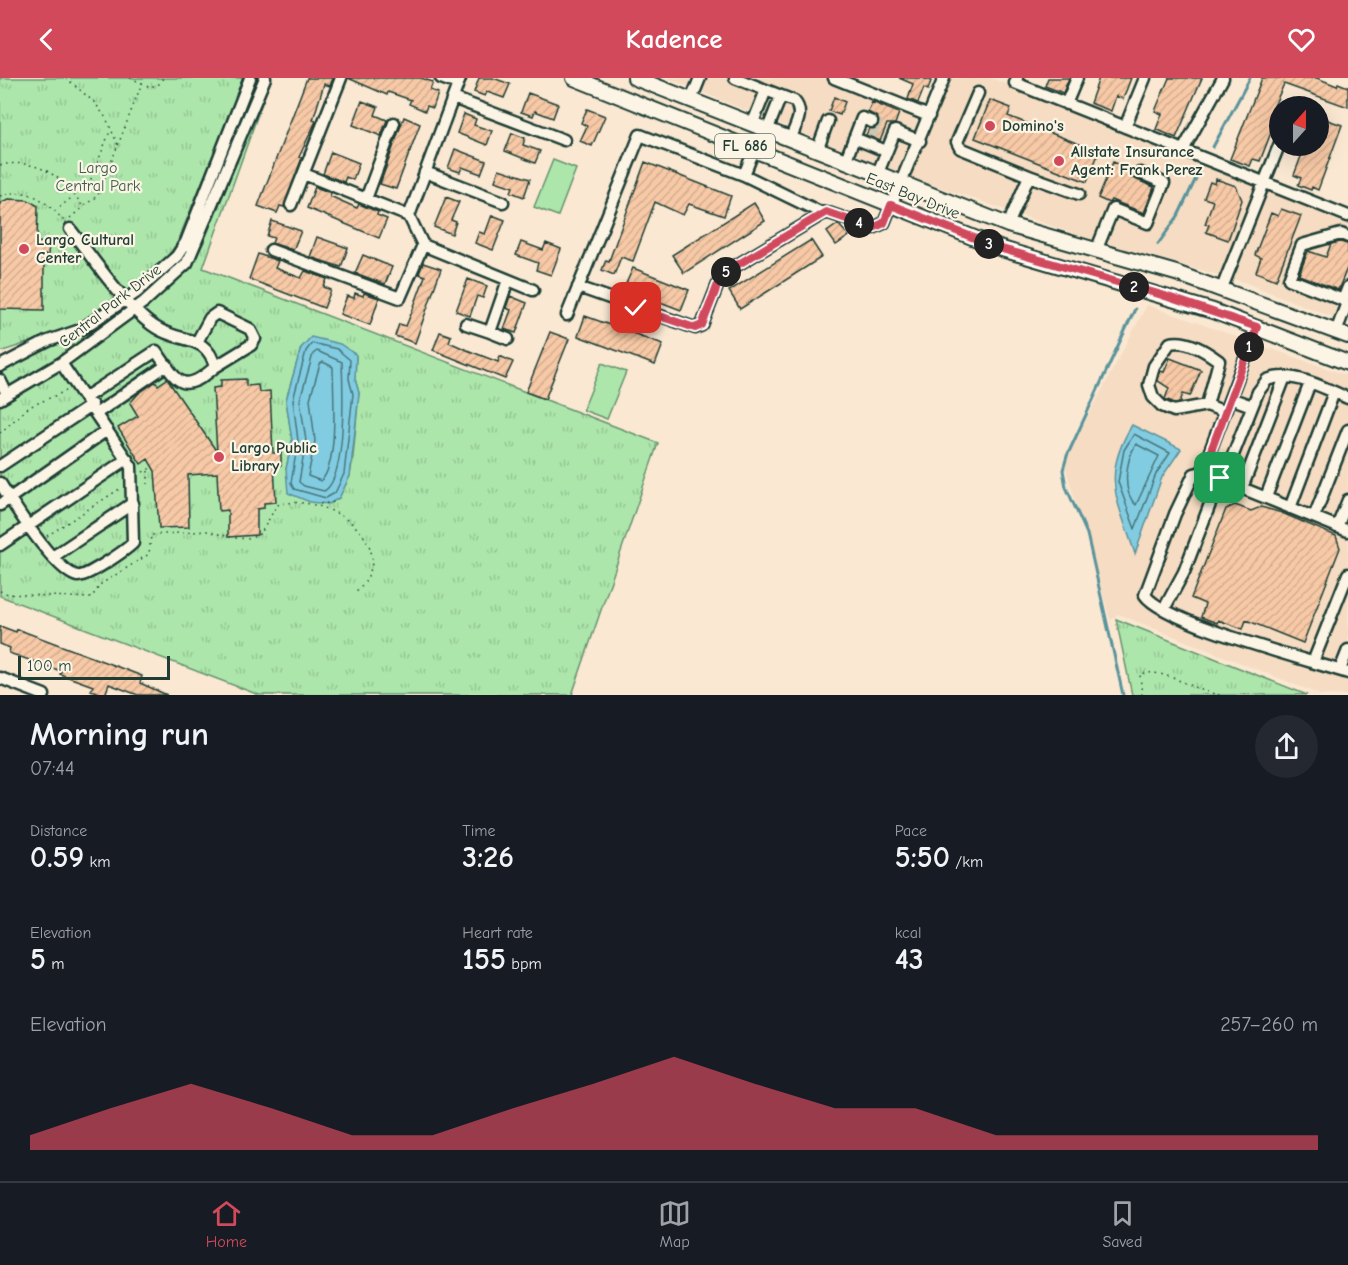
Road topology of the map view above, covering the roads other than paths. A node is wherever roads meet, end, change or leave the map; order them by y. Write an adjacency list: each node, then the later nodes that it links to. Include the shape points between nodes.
1 (250, 78): 68 (street, Central Park Drive, via 186,242 161,271)
2 (265, 78): 70 (street, Central Park Drive, via 187,263)
3 (341, 78): 43 (street)
4 (441, 78): 15 (street)
5 (574, 78): 17 (main road, East Bay Drive / FL 686)
6 (637, 78): 16 (main road, East Bay Drive / FL 686)
7 (700, 78): 22 (street)
8 (735, 78): 18 (street)
9 (834, 78): 24 (street)
10 (944, 78): 24 (street)
11 (1017, 78): 23 (street, via 1016,83)
12 (1077, 78): 23 (street)
13 (1144, 78): 29 (street)
14 (1223, 78): 36 (street)
15 (459, 81): 21 (street)
16 (659, 82): 22 (main road, East Bay Drive / FL 686)
17 (601, 83): 35 (main road, East Bay Drive / FL 686)
18 (766, 90): 20 (street); 27 (street)
19 (978, 93): 46 (street, via 957,142 960,148)
20 (781, 96): 30 (street); 33 (street, via 794,101 801,112)
21 (453, 98): 32 (street); 41 (street)
22 (691, 100): 27 (main road, East Bay Drive / FL 686)
23 (1066, 104): 29 (street)
24 (929, 116): 34 (street)
25 (828, 121): 37 (street)
26 (394, 123): 50 (street)
27 (752, 124): 30 (main road, East Bay Drive / FL 686)
28 (866, 126): 31 (street)
29 (1125, 127): 36 (street)
30 (767, 131): 33 (main road, East Bay Drive / FL 686)
31 (854, 138): 38 (street); 40 (street)
32 (564, 140)
33 (790, 140): 37 (main road, East Bay Drive / FL 686)
34 (920, 141): 38 (street, via 889,133); 48 (street)
35 (754, 150): 44 (street); 53 (main road, East Bay Drive / FL 686)
36 (1183, 150): 47 (street)
37 (817, 151): 40 (main road, East Bay Drive / FL 686)
38 (886, 151): 45 (street)
39 (1275, 156): 47 (street)
40 (845, 162): 45 (main road, East Bay Drive / FL 686)
41 (425, 172): 51 (street); 55 (street)
42 (1140, 173): 62 (street, via 1164,183 1148,223 1113,209)
43 (304, 174): 50 (street); 52 (street)
44 (744, 175): 54 (street); 64 (street, via 640,135)
45 (877, 175): 48 (main road, East Bay Drive / FL 686)
46 (1029, 176): 49 (street); 57 (street)
47 (1264, 182): 56 (street); 66 (street)
48 (902, 185): 53 (street); 57 (main road, East Bay Drive / FL 686)
49 (1079, 194)
50 (366, 199): 55 (street)
51 (503, 202)
52 (291, 205)
53 (891, 205): 54 (street, via 884,223 873,228); 73 (main road, East Bay Drive / FL 686, via 1002,249)
54 (824, 214): 64 (street, via 722,274 702,325 695,328)
55 (409, 216): 60 (street)
56 (1348, 216)
57 (1008, 225): 62 (main road, East Bay Drive / FL 686)
58 (70, 230): 68 (street)
59 (1348, 237): 69 (street, via 1341,234 1302,245 1289,279)
60 (423, 245): 61 (street, via 400,298); 63 (street)
61 (271, 250)
62 (1096, 251): 66 (main road, East Bay Drive / FL 686)
63 (508, 280): 67 (street); 74 (street)
64 (578, 287): 71 (street)
65 (1348, 287): 69 (street)
66 (1222, 288): 75 (main road, East Bay Drive / FL 686)
67 (533, 290)
68 (126, 298): 70 (street); 81 (street, Central Park Drive, via 80,330 48,341)
69 (1343, 300): 75 (street, via 1346,305)
70 (134, 308): 77 (street, via 163,332); 78 (street, Central Park Drive)
71 (567, 315)
72 (466, 324): 74 (street)
73 (1257, 327): 79 (main road, East Bay Drive / FL 686); 88 (street)
74 (490, 332): 76 (street)
75 (1342, 334)
76 (508, 339)
77 (197, 342): 82 (street, via 212,354); 82 (street, via 217,313 250,329 255,339 251,345)
78 (61, 363): 87 (street, Central Park Drive); 90 (street)
79 (1348, 363)
80 (167, 365): 82 (street, via 176,380 187,384); 90 (street); 90 (street, via 156,351)
81 (0, 366)
82 (215, 367)
83 (1285, 377): 85 (street); 92 (street, via 1262,384); 101 (street)
84 (0, 380): 87 (street)
85 (1310, 383): 86 (street); 102 (street)
86 (1334, 392): 89 (street); 106 (street)
87 (3, 397)
88 (1230, 398): 92 (street); 93 (street)
89 (1348, 398)
90 (92, 405): 94 (street); 97 (street)
91 (1207, 405): 91 (street, via 1219,361 1180,341 1170,343 1155,366 1149,385 1153,397 1174,411); 93 (street)
92 (1252, 406): 99 (street)
93 (1225, 412): 98 (street)
94 (108, 430): 96 (street); 104 (street)
95 (1348, 430): 107 (street)
96 (127, 459): 105 (street, via 132,470); 108 (street)
97 (0, 466)
98 (1203, 472): 99 (street); 114 (street, via 1194,474 1187,485 1145,595)
99 (1221, 479): 101 (street); 114 (street, via 1184,572)
100 (0, 483): 104 (street)
101 (1242, 488): 102 (street)
102 (1266, 497): 106 (street)
103 (1348, 500): 109 (street)
104 (5, 502): 108 (street)
105 (133, 503): 112 (street); 112 (street, via 133,543 112,558 79,576)
106 (1290, 508): 107 (street)
107 (1314, 517): 109 (street)
108 (27, 526): 111 (street); 112 (street)
109 (1337, 527): 110 (street)
110 (1348, 531)
111 (0, 545)
112 (54, 556)
113 (1348, 574): 116 (street)
114 (1164, 609): 116 (street, via 1250,643)
115 (1348, 650): 117 (street)
116 (1313, 662): 117 (street)
117 (1344, 672)
118 (0, 678): 119 (street)
119 (17, 689): 120 (street)
120 (44, 695)

